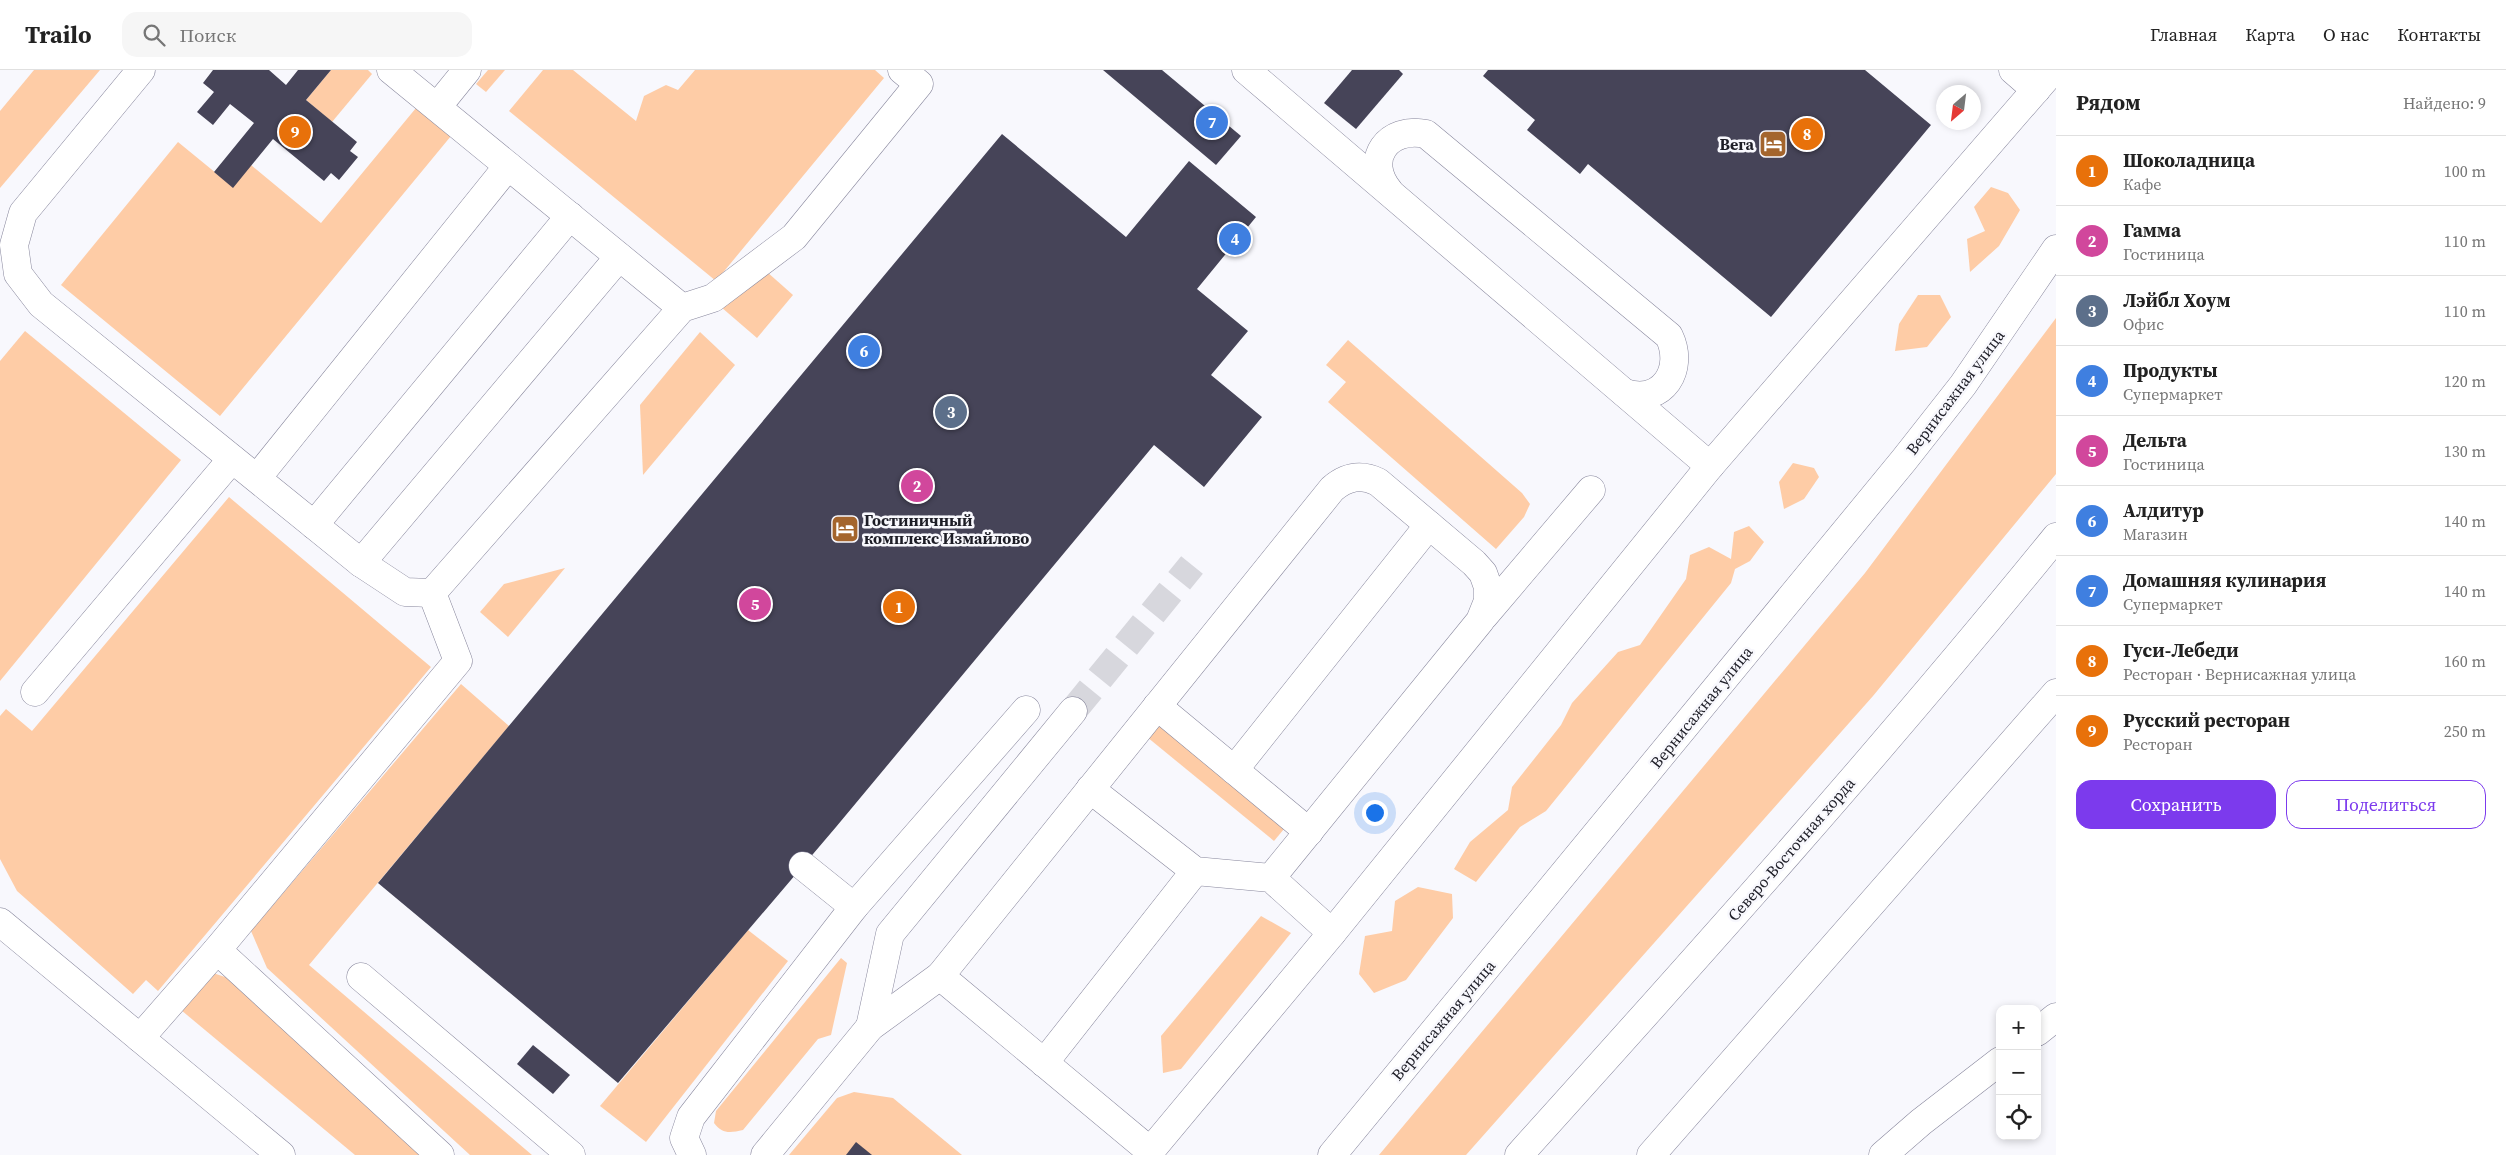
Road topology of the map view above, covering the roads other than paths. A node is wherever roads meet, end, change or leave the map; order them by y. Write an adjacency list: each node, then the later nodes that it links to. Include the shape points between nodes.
1 (141, 70): 11 (main road)
2 (391, 70): 8 (main road)
3 (467, 70): 8 (main road)
4 (902, 70): 16 (main road, via 919,84 794,236 713,298)
5 (1246, 70): 10 (main road)
6 (2013, 70): 7 (main road)
7 (2045, 80): 19 (main road)
8 (436, 107): 9 (main road)
9 (508, 166): 12 (main road); 20 (main road)
10 (1389, 191): 17 (main road); 17 (main road, via 1378,170 1383,148 1402,133 1426,134 1669,336 1675,347 1676,360 1674,372 1667,382 1658,391 1646,395)
11 (23, 213): 13 (main road); 18 (main road, via 14,245 18,274 41,304)
12 (570, 216): 15 (main road); 22 (main road)
13 (0, 239)
14 (2056, 249): 57 (main road, Вернисажная улица, via 1963,385 1904,460)
15 (619, 257): 16 (main road); 25 (main road)
16 (682, 308): 26 (main road)
17 (1625, 393): 19 (main road)
18 (232, 459): 20 (main road); 28 (main road)
19 (1710, 466): 41 (main road)
20 (257, 478): 22 (main road)
21 (1591, 490): 27 (main road)
22 (314, 525): 25 (main road)
23 (1429, 525): 27 (main road, via 1483,574 1488,587 1488,601); 30 (main road, via 1378,482 1360,477 1342,481 1332,489); 33 (main road)
24 (2056, 537): 58 (main road, Северо-Восточная хорда, via 1940,680)
25 (361, 563): 26 (main road, via 405,592)
26 (432, 592): 42 (main road, via 458,661)
27 (1480, 621): 35 (main road)
28 (35, 692)
29 (2056, 693): 59 (main road)
30 (1157, 706): 33 (main road); 34 (main road)
31 (1026, 710): 39 (main road)
32 (1073, 711): 46 (main road, via 890,934)
33 (1234, 770): 35 (main road)
34 (1090, 789): 37 (main road); 43 (main road)
35 (1308, 832): 38 (main road)
36 (803, 866): 39 (main road)
37 (1195, 871): 38 (main road); 49 (main road)
38 (1271, 878): 41 (main road)
39 (854, 907): 55 (main road, via 691,1117 684,1138)
40 (0, 922): 48 (main road)
41 (1332, 933): 51 (main road)
42 (217, 950): 48 (main road); 53 (main road)
43 (940, 976): 46 (main road); 49 (main road)
44 (361, 977): 54 (main road)
45 (2056, 1017): 47 (main road)
46 (870, 1027): 56 (main road)
47 (2041, 1029)
48 (140, 1038): 52 (main road)
49 (1044, 1063): 51 (main road)
50 (1996, 1064): 60 (main road, via 1920,1122)
51 (1149, 1153)
52 (281, 1155)
53 (440, 1155)
54 (571, 1155)
55 (692, 1155)
56 (765, 1155)
57 (1332, 1155)
58 (1519, 1155)
59 (1651, 1155)
60 (1883, 1155)

